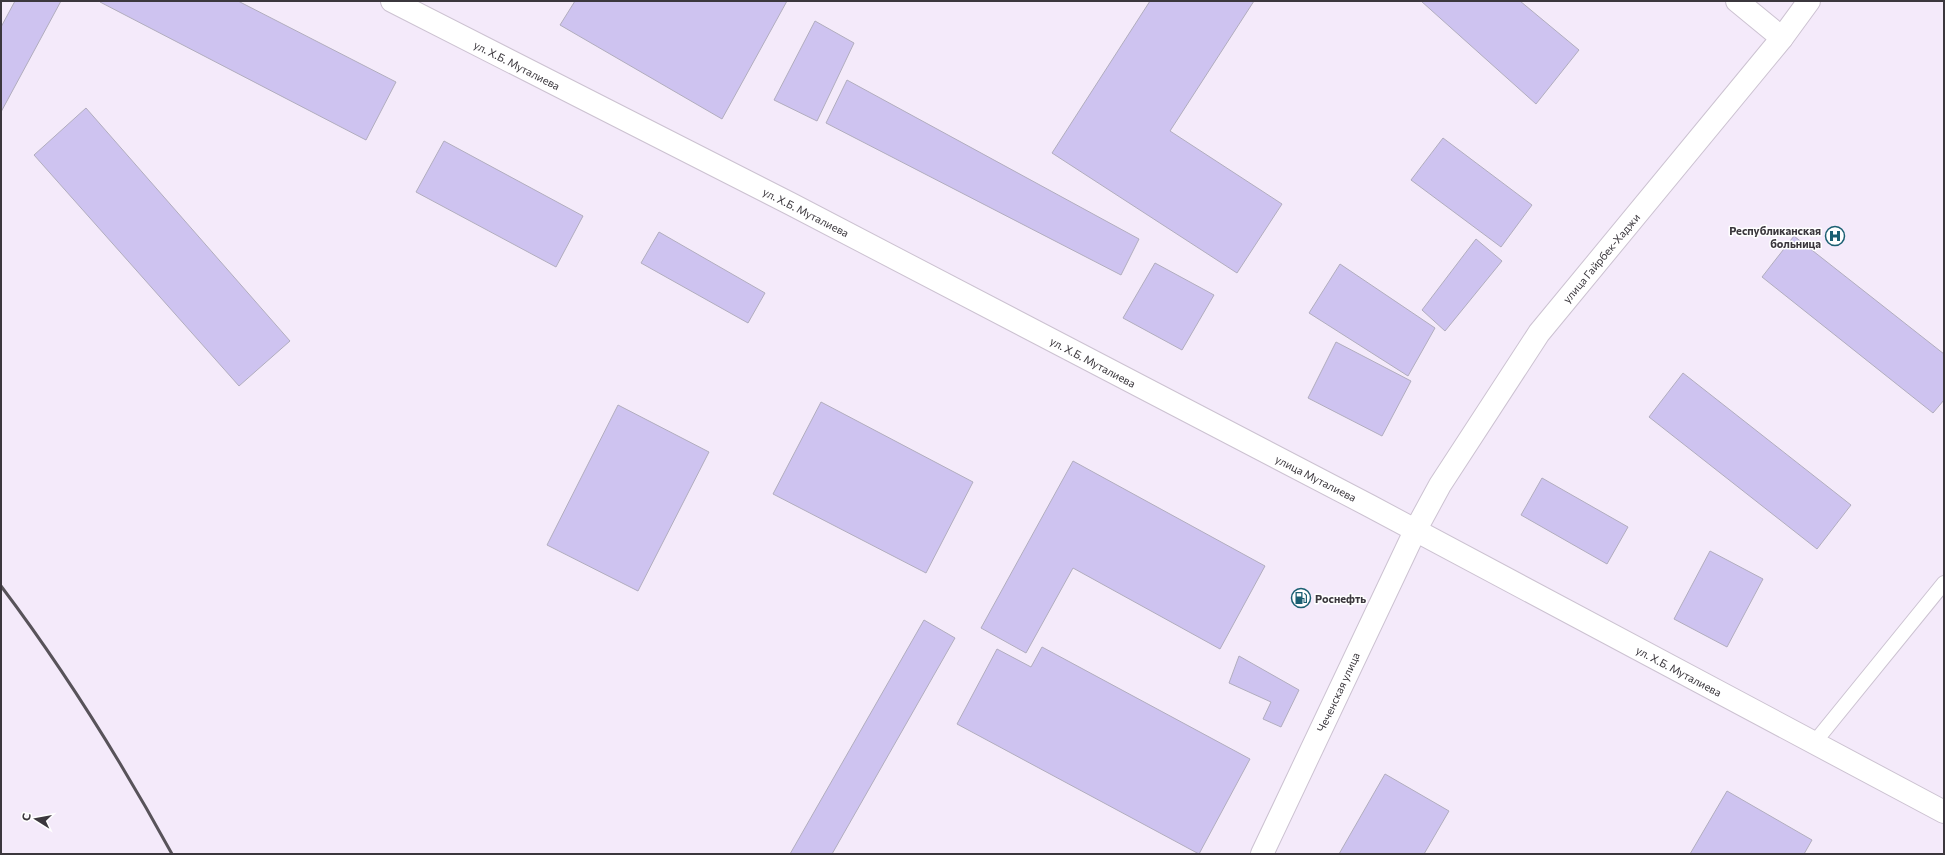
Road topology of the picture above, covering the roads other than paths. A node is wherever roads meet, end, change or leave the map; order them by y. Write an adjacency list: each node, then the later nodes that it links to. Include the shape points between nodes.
1 (392, 1): 5 (main road, ул. Х.Б. Муталиева, via 791,204)
2 (1737, 1): 4 (main road)
3 (1809, 1): 4 (main road, улица Гайрбек-Хаджи)
4 (1782, 38): 6 (main road, улица Гайрбек-Хаджи, via 1539,333 1440,485)
5 (1217, 427): 6 (main road, улица Муталиева)
6 (1415, 531): 8 (main road, ул. Х.Б. Муталиева); 10 (main road, Чеченская улица)
7 (1944, 583): 8 (lane)
8 (1814, 743): 9 (main road, ул. Х.Б. Муталиева)
9 (1944, 812)
10 (1262, 854)

